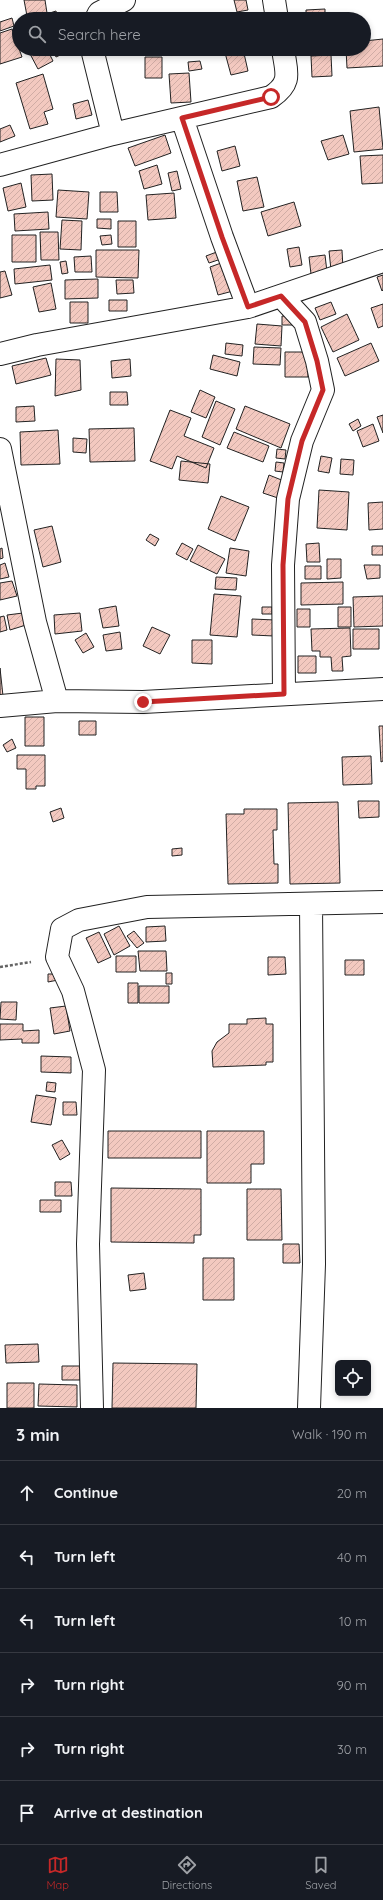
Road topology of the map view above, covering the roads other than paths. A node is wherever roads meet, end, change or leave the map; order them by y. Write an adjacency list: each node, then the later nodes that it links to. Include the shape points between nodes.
1 (124, 0): 3 (street)
2 (274, 0): 4 (street)
3 (101, 12)
4 (276, 12)
5 (94, 56): 8 (street)
6 (283, 56): 7 (street, via 287,75 282,89 271,97)
7 (182, 118): 8 (street); 12 (street)
8 (113, 134): 9 (street)
9 (0, 165)
10 (383, 261): 11 (street)
11 (281, 296): 12 (street); 16 (street, via 305,322 323,390 302,441 288,499 283,565)
12 (248, 307): 13 (street)
13 (0, 354)
14 (0, 449): 17 (street, via 36,622)
15 (383, 689): 16 (street)
16 (284, 694): 17 (street, via 143,702)
17 (57, 701): 18 (street)
18 (0, 706)
19 (383, 902): 20 (street)
20 (311, 904): 21 (street, via 147,907 79,920 62,930 57,957 73,991 94,1070 88,1244); 22 (street, via 314,1264)
21 (92, 1408)
22 (309, 1408)

